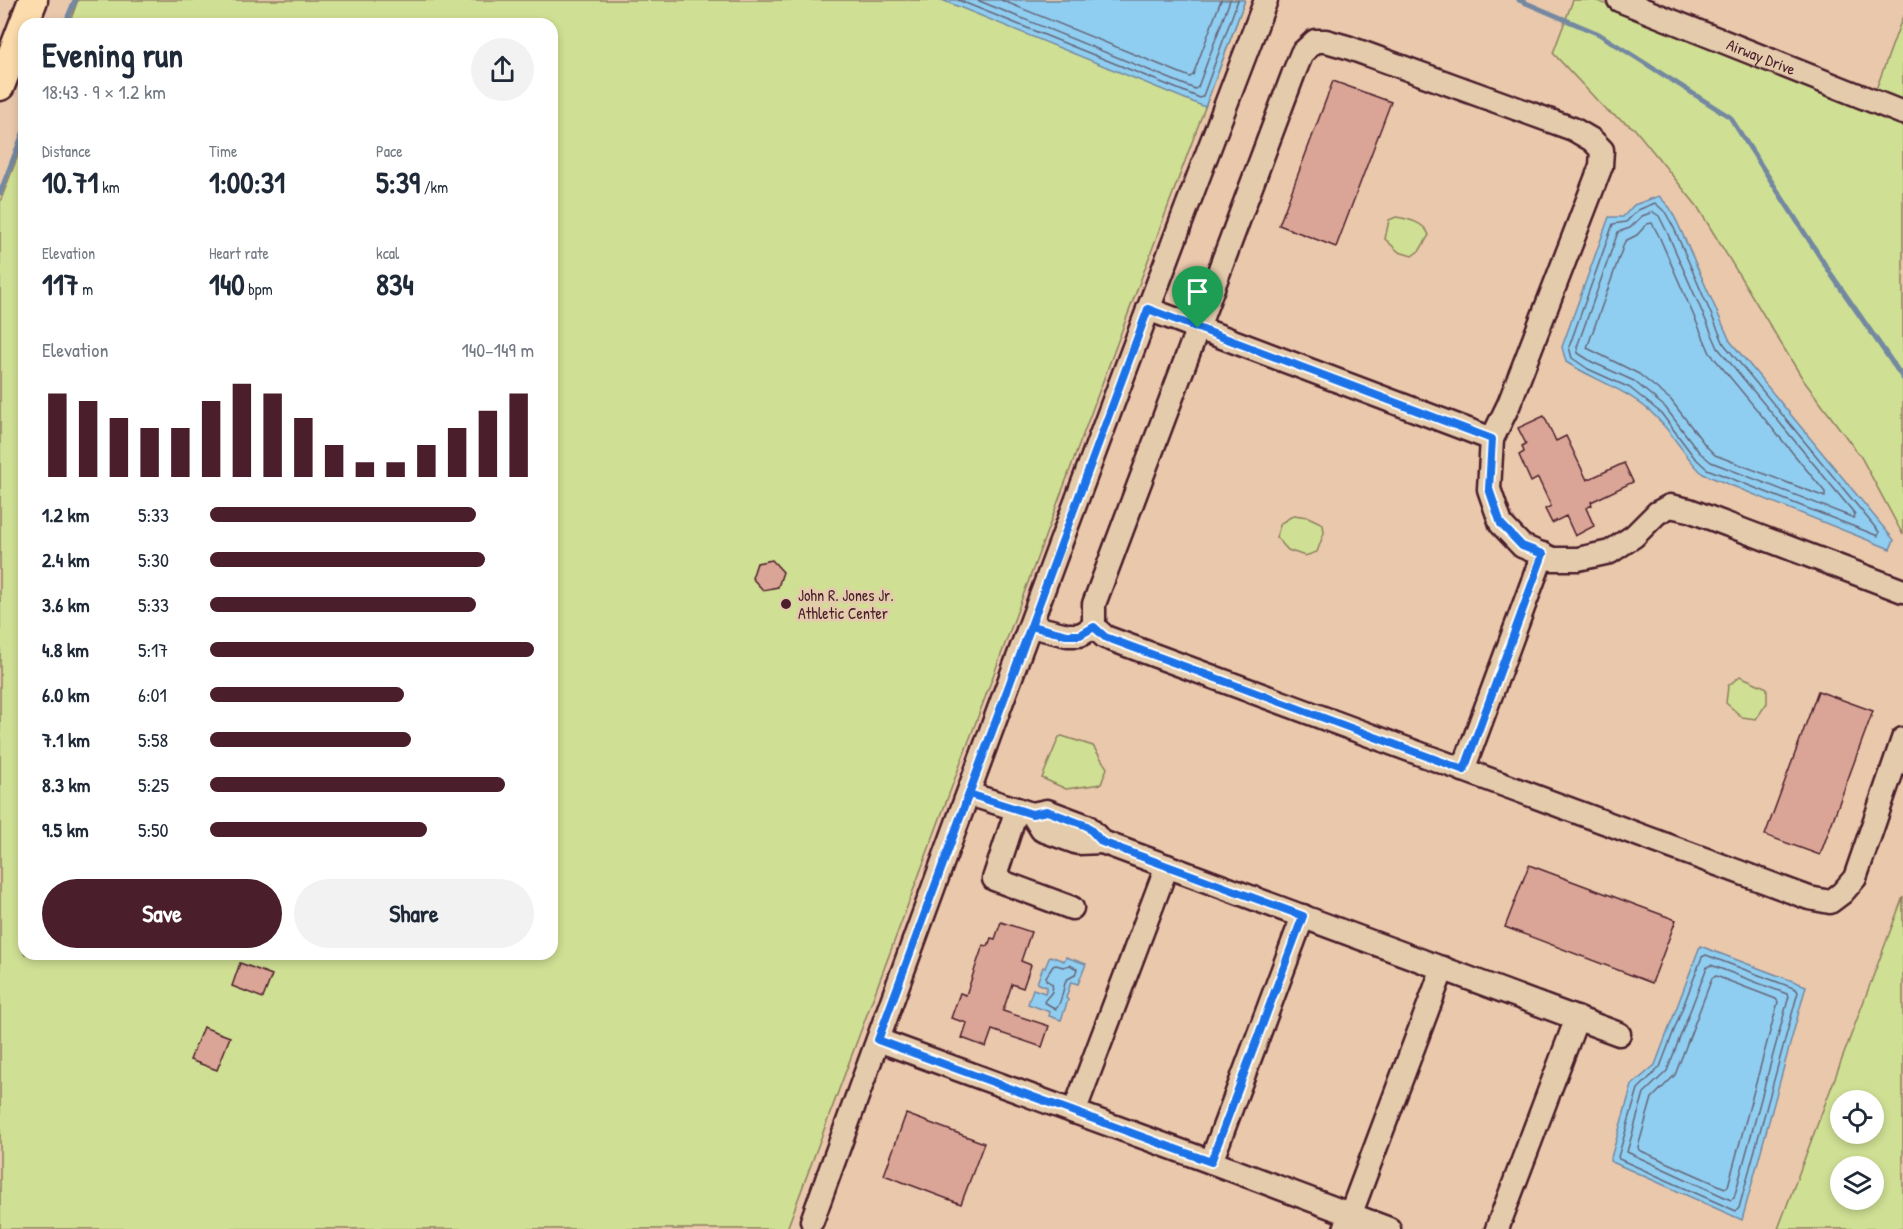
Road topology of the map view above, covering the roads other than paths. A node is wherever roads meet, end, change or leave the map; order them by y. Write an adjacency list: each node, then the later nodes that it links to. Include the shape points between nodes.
1 (33, 0): 4 (main road)
2 (1266, 0): 8 (street)
3 (1619, 0): 7 (street, Airway Drive)
4 (26, 18)
5 (18, 39): 6 (main road)
6 (0, 86)
7 (1903, 113)
8 (1148, 309): 9 (street); 13 (street)
9 (1198, 328): 10 (street); 10 (street, via 1293,75 1302,53 1315,41 1347,47 1562,125 1592,140 1602,150 1601,166); 14 (street, via 1094,604)
10 (1492, 439): 11 (street, via 1489,489 1501,524 1522,546)
11 (1543, 554): 12 (street, via 1578,559 1610,552 1670,506); 16 (street)
12 (1903, 591)
13 (1031, 626): 14 (street, via 1073,635); 17 (street)
14 (1094, 627): 16 (street, via 1105,637)
15 (1903, 739): 16 (street, via 1855,878 1830,902 1809,898)
16 (1464, 770)
17 (969, 794): 18 (street); 25 (street)
18 (1024, 812): 19 (street, via 1042,830 1078,843 1102,842); 20 (street, via 994,879)
19 (1167, 866): 21 (street); 26 (street)
20 (1072, 908)
21 (1303, 916): 22 (street); 27 (street)
22 (1443, 968): 23 (street); 29 (street)
23 (1577, 1018): 24 (street); 31 (street)
24 (1619, 1034)
25 (878, 1040): 26 (street); 28 (street)
26 (1074, 1112): 27 (street)
27 (1211, 1162): 29 (street)
28 (813, 1221)
29 (1347, 1221): 30 (street)
30 (1389, 1229)
31 (1497, 1229)

